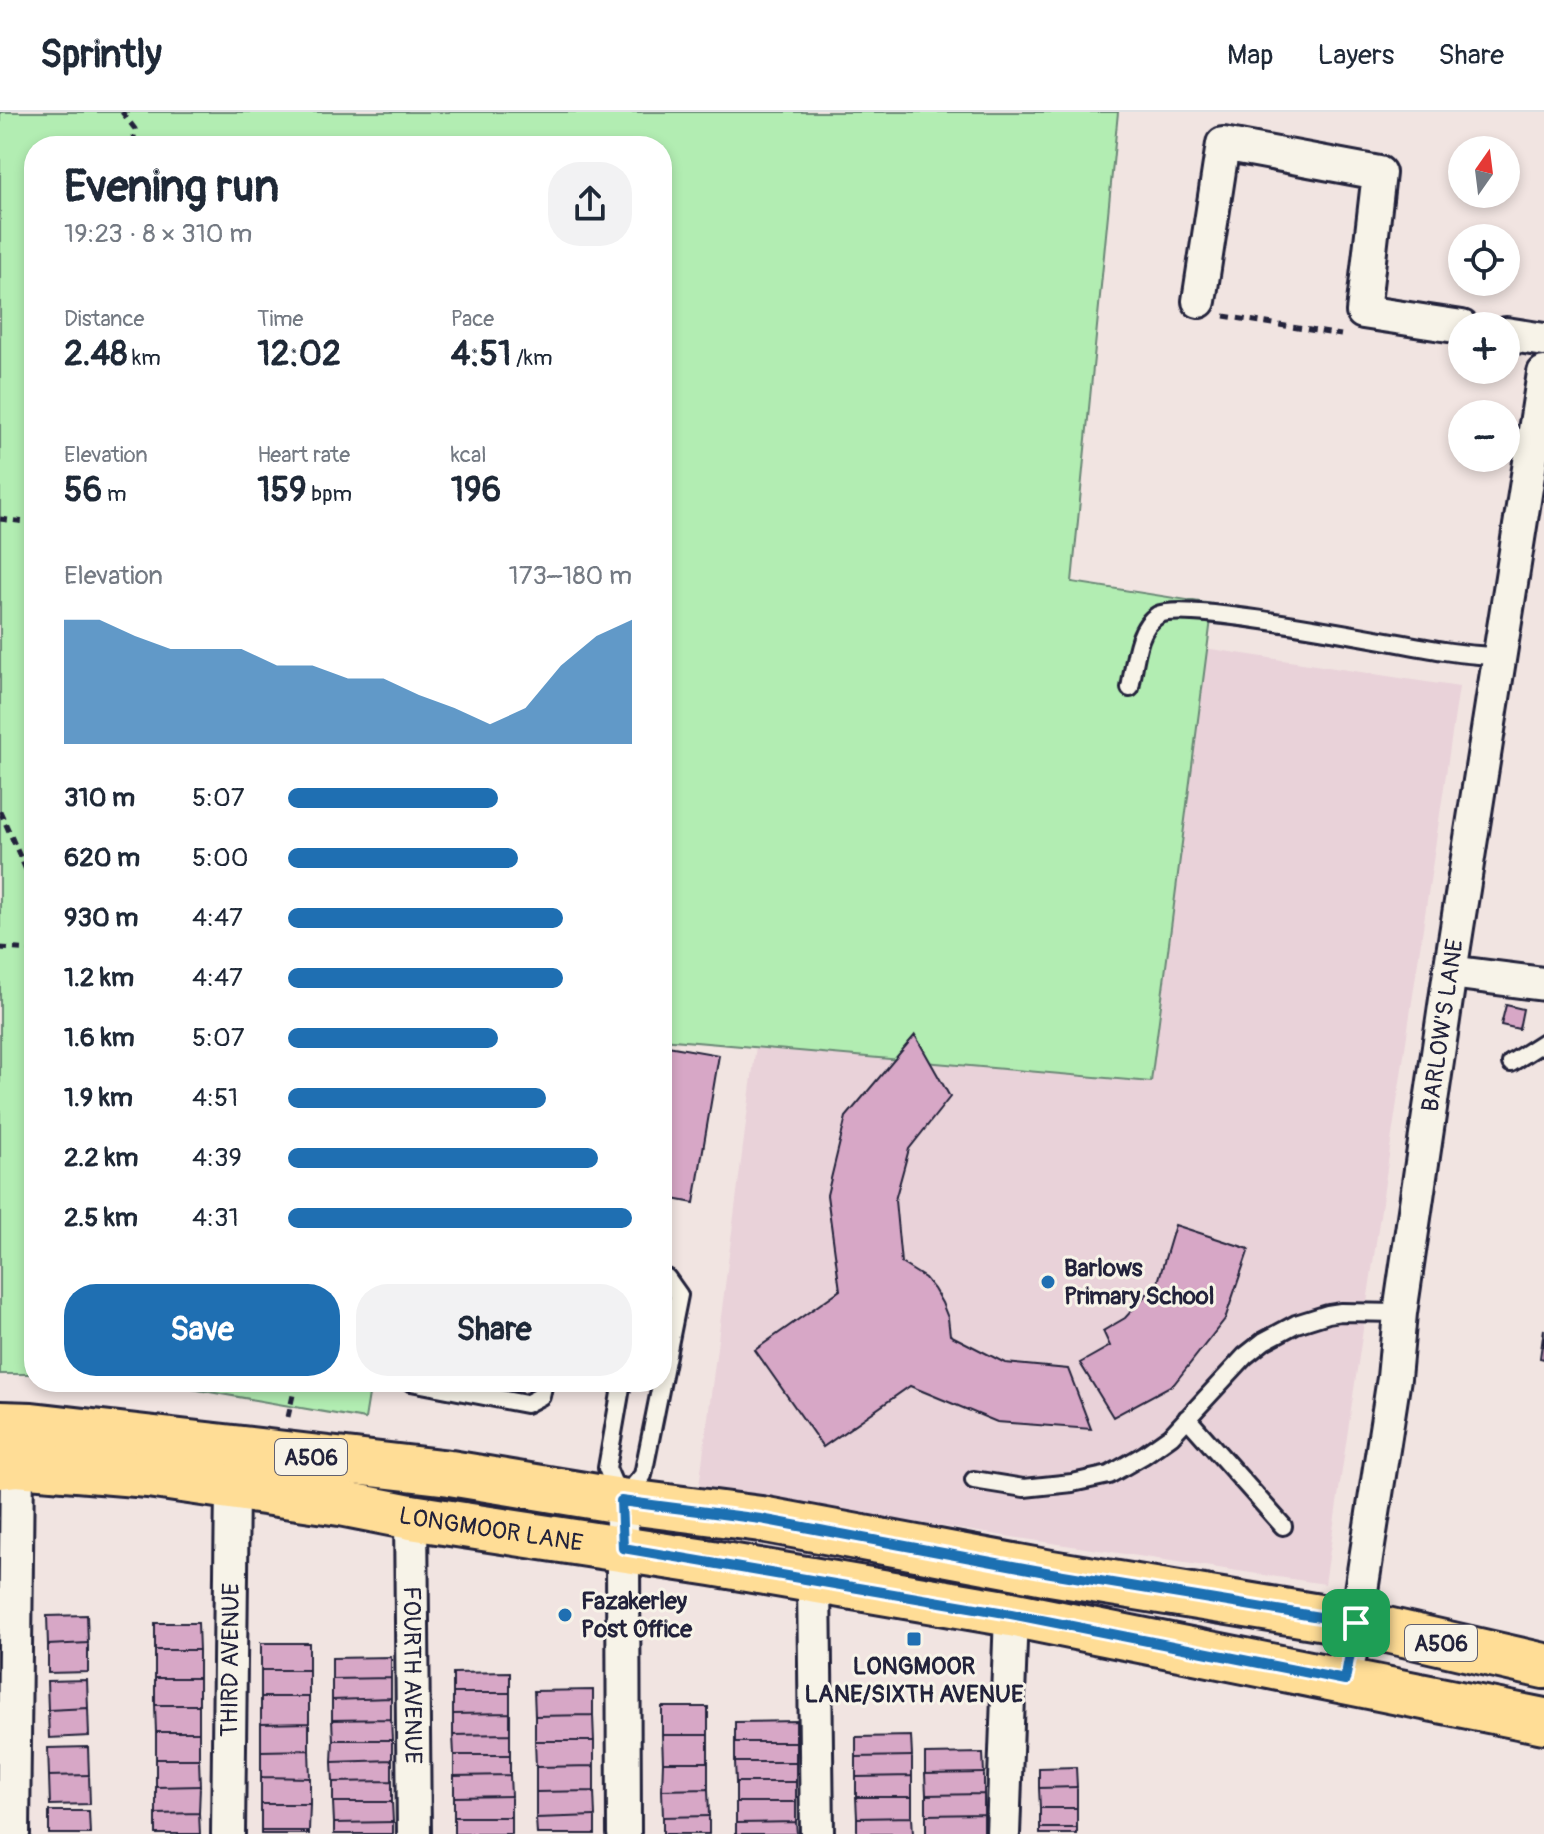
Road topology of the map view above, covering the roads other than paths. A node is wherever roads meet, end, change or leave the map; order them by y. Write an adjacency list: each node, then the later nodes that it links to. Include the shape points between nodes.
1 (1199, 301): 2 (street, via 1223,144 1379,173 1363,312)
2 (1448, 325)
3 (1520, 336): 4 (street)
4 (1544, 340)
5 (1544, 373): 6 (street, BARLOW'S LANE)
6 (1499, 657): 7 (lane, via 1244,618 1161,613 1142,635); 8 (street, BARLOW'S LANE)
7 (1130, 688)
8 (1450, 972): 9 (street); 13 (street, BARLOW'S LANE)
9 (1544, 984)
10 (1544, 1042): 11 (lane)
11 (1511, 1063)
12 (672, 1285): 14 (lane, via 679,1295)
13 (1400, 1313): 19 (lane, via 1341,1312 1296,1324 1245,1356); 30 (street, BARLOW'S LANE)
14 (672, 1330)
15 (463, 1392): 16 (lane, via 526,1404)
16 (542, 1392)
17 (620, 1392): 24 (lane, via 607,1468)
18 (660, 1392): 24 (lane, via 643,1475)
19 (1187, 1418): 22 (lane, via 1171,1436 1109,1475 1024,1488); 26 (lane)
20 (0, 1424): 24 (main road, LONGMOOR LANE / A506, via 450,1473)
21 (9, 1465): 23 (main road, LONGMOOR LANE / A506, via 148,1475); 34 (street)
22 (974, 1480)
23 (232, 1488): 25 (main road, LONGMOOR LANE / A506); 35 (street, THIRD AVENUE)
24 (621, 1501): 27 (street); 30 (main road, LONGMOOR LANE / A506, via 761,1519)
25 (411, 1517): 27 (main road, LONGMOOR LANE / A506); 36 (street, FOURTH AVENUE)
26 (1283, 1526)
27 (623, 1548): 28 (main road, LONGMOOR LANE / A506); 37 (street)
28 (814, 1581): 29 (main road, LONGMOOR LANE / A506); 38 (street)
29 (1011, 1614): 32 (main road, LONGMOOR LANE / A506); 39 (street)
30 (1356, 1623): 31 (main road, LONGMOOR LANE / A506); 32 (street, BARLOW'S LANE)
31 (1544, 1666)
32 (1345, 1680): 33 (main road, LONGMOOR LANE / A506)
33 (1544, 1721)
34 (13, 1834)
35 (228, 1834)
36 (414, 1834)
37 (624, 1834)
38 (817, 1834)
39 (1003, 1834)

